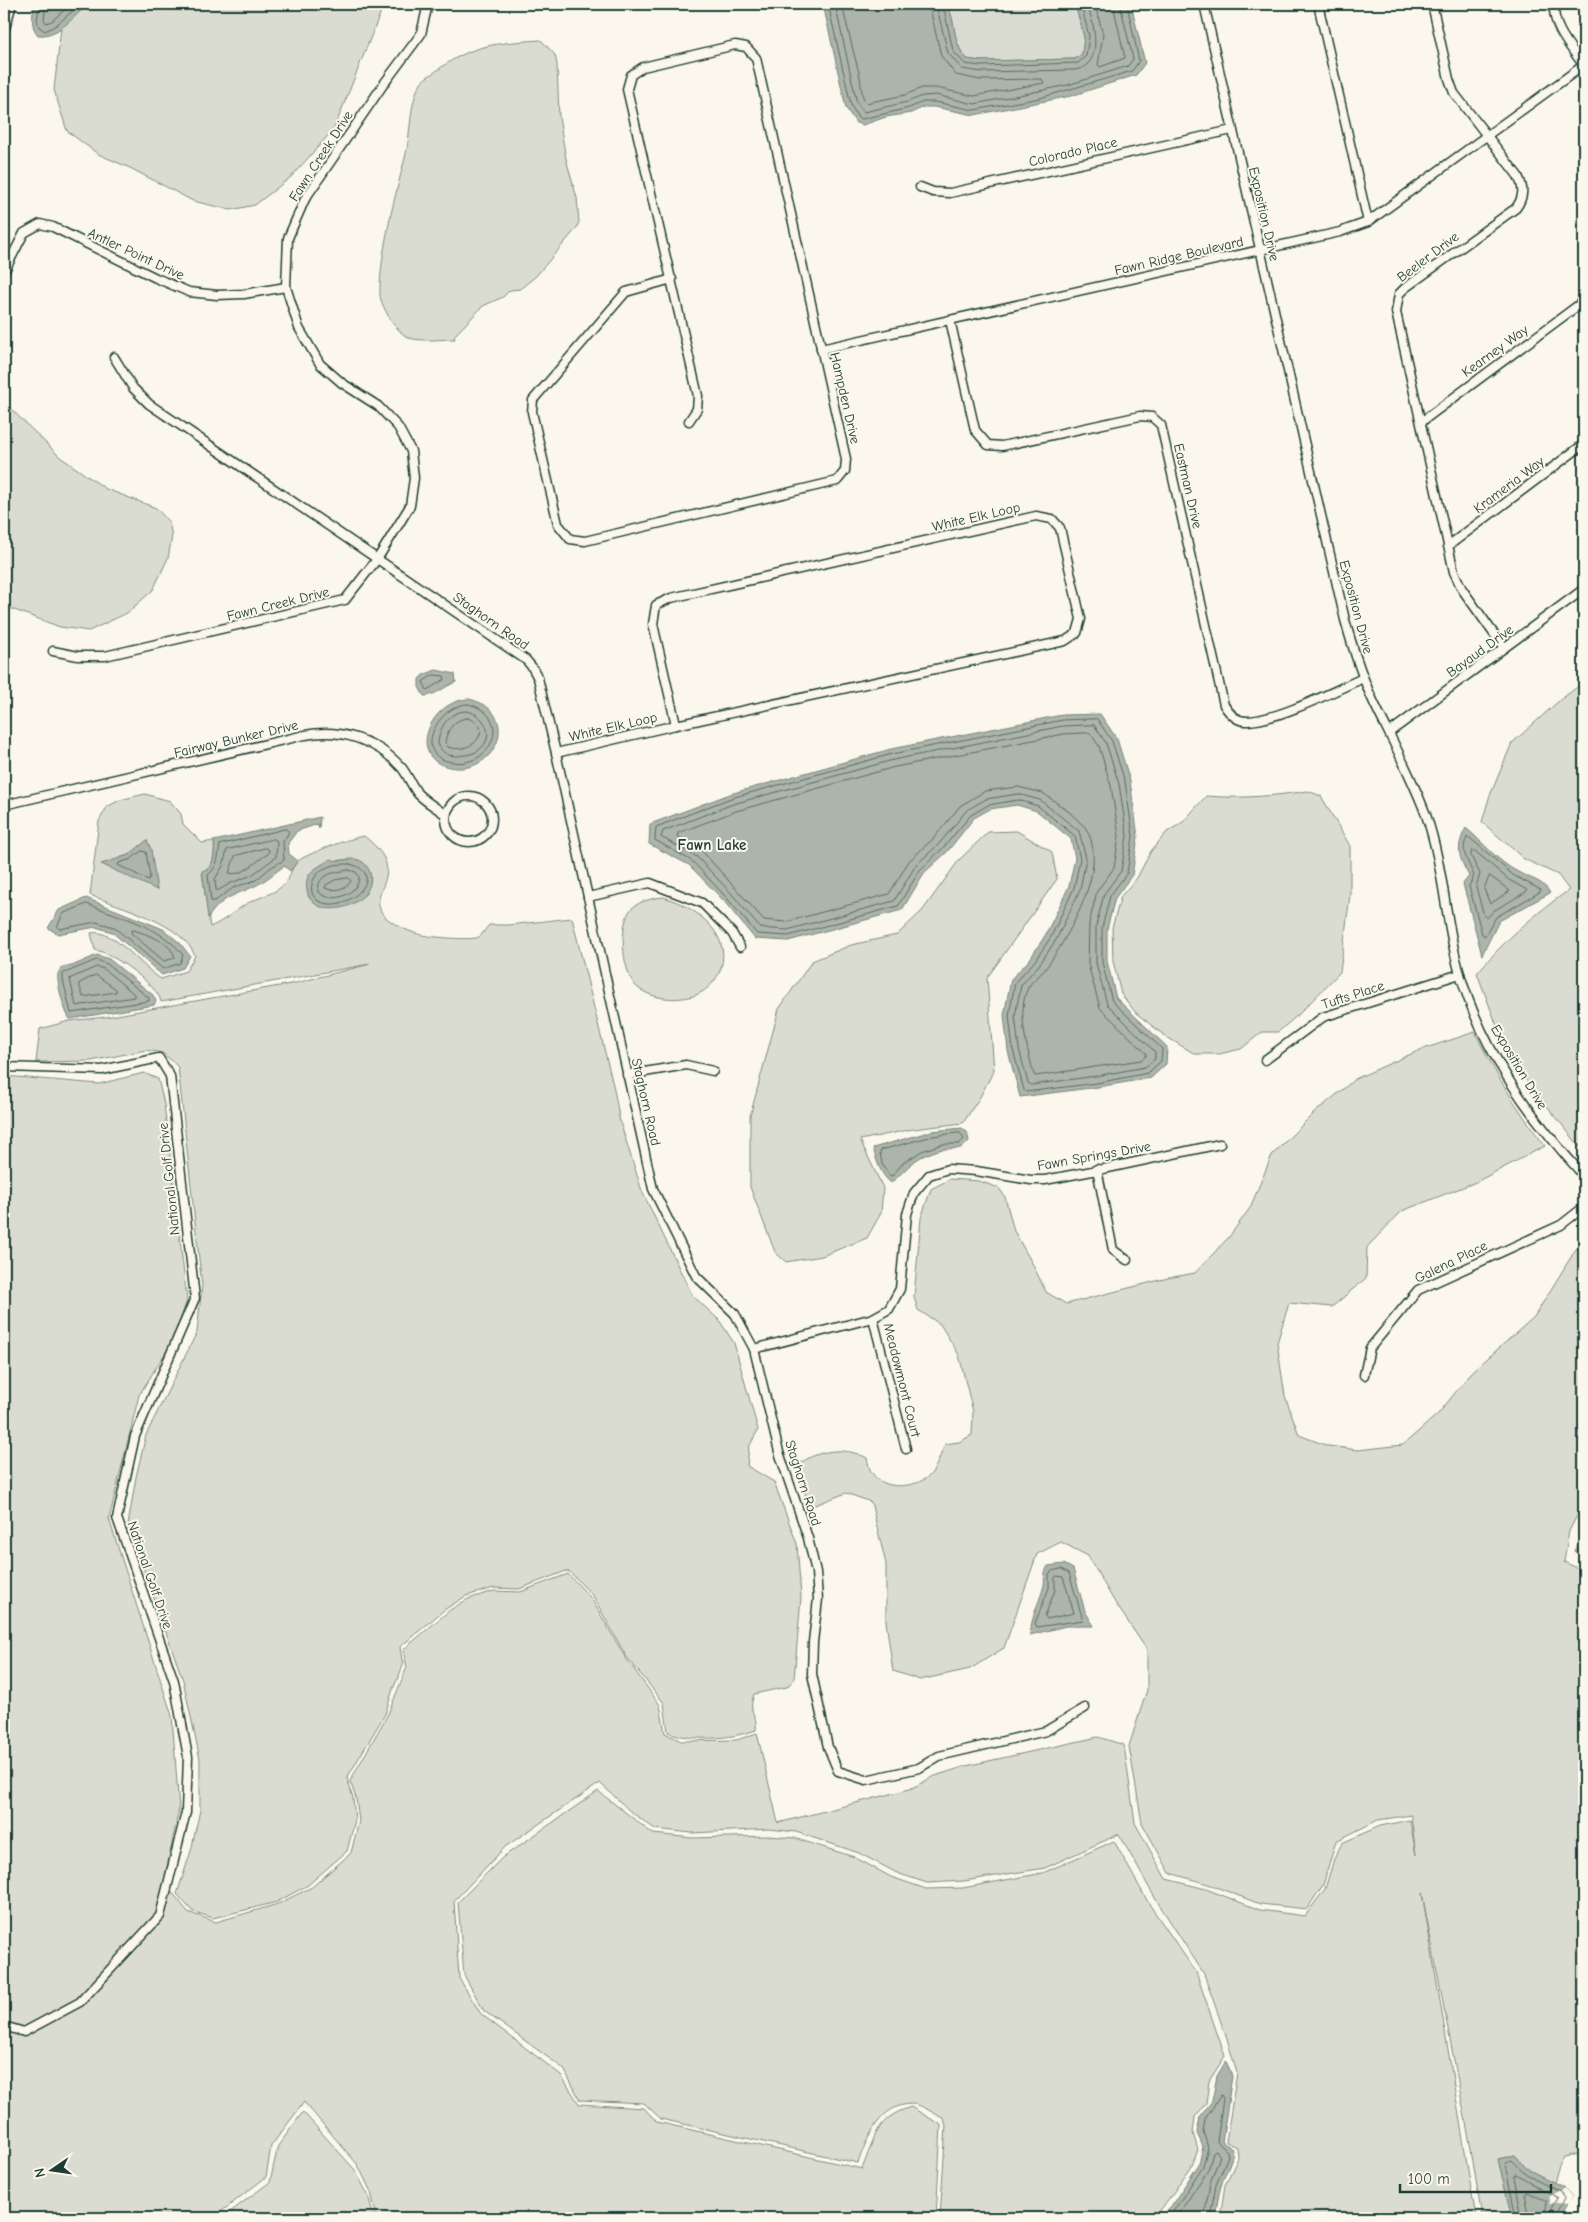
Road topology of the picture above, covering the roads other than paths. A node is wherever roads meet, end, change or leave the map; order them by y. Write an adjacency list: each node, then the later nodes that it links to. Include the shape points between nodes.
1 (12, 4): 7 (street)
2 (428, 4): 16 (street, Fawn Creek Drive, via 421,34 305,199 288,238)
3 (1204, 4): 9 (street, Exposition Drive)
4 (1318, 4): 12 (street)
5 (1432, 4): 10 (street, Beeler Drive, via 1454,93)
6 (1554, 4): 8 (street, via 1556,24)
7 (4, 32)
8 (1584, 65): 10 (street, Fawn Ridge Boulevard)
9 (1232, 130): 11 (street, Colorado Place, via 950,193); 13 (street, Exposition Drive)
10 (1488, 136): 12 (street, Fawn Ridge Boulevard); 22 (street, Beeler Drive, via 1522,184 1520,202 1405,288 1396,302)
11 (920, 187)
12 (1368, 222): 13 (street, Fawn Ridge Boulevard)
13 (1260, 251): 18 (street, Fawn Ridge Boulevard); 29 (street, Exposition Drive, via 1344,620)
14 (4, 272): 16 (street, Antler Point Drive, via 24,233 40,224 189,292 244,294)
15 (672, 279): 19 (street, Hampden Drive, via 628,89 632,75 652,64 735,45 746,47 756,58); 19 (street, Hampden Drive, via 626,292 533,400 532,412 558,524 570,539 585,541 837,481 845,471 846,459); 21 (street, Hampden Drive, via 698,396 697,409)
16 (286, 287): 25 (street, Fawn Creek Drive, via 299,328 320,364 378,406 398,427 411,451 414,478 410,506)
17 (1584, 301): 22 (street, Kearney Way)
18 (950, 320): 19 (street, Fawn Ridge Boulevard); 29 (street, Eastman Drive, via 975,430 988,445 1002,446 1140,416 1152,417 1161,426 1224,705 1231,716 1246,722 1273,716)
19 (821, 349)
20 (114, 357): 25 (street, Staghorn Road, via 133,388 149,404)
21 (689, 421)
22 (1421, 422): 24 (street, Beeler Drive)
23 (1584, 444): 24 (street, Krameria Way)
24 (1448, 546): 27 (street, Beeler Drive, via 1462,589)
25 (378, 558): 28 (street, Fawn Creek Drive, via 345,600 105,656 78,656); 32 (street, Staghorn Road, via 532,667 538,678)
26 (1584, 589): 27 (street, Bayaud Drive)
27 (1504, 648): 31 (street, Bayaud Drive)
28 (53, 651)
29 (1363, 678): 31 (street, Exposition Drive)
30 (676, 726): 30 (street, White Elk Loop, via 1064,641 1077,633 1081,619 1060,528 1052,519 1036,516 671,598 656,605 653,624); 32 (street, White Elk Loop)
31 (1390, 732): 37 (street, Exposition Drive, via 1415,787 1436,849)
32 (556, 753): 35 (street, Staghorn Road)
33 (4, 805): 34 (street, Fairway Bunker Drive, via 332,732 365,740 380,748 403,769 417,793)
34 (446, 814): 34 (street, via 448,829 458,840 466,842 473,842 486,834 492,820 488,806 482,800 468,796 454,802)
35 (588, 897): 36 (street, via 650,883 702,903 732,933); 41 (street, Staghorn Road)
36 (740, 947)
37 (1460, 974): 38 (street, Tufts Place, via 1322,1017); 44 (street, Exposition Drive, via 1482,1031 1515,1090 1554,1143)
38 (1265, 1060)
39 (4, 1067): 52 (street, National Golf Drive, via 102,1070 159,1058 170,1076 195,1298 135,1436 117,1518 174,1681 188,1757 186,1812 160,1916 80,2002 24,2032)
40 (713, 1071): 41 (street, via 686,1065)
41 (627, 1075): 48 (street, Staghorn Road, via 653,1189 696,1276 735,1314)
42 (1220, 1144): 43 (street, Fawn Springs Drive)
43 (1096, 1170): 46 (street, via 1113,1250); 47 (street, Fawn Springs Drive, via 1045,1180 957,1170 929,1175 914,1193 907,1214 900,1289 889,1309)
44 (1584, 1176)
45 (1584, 1207): 49 (street, Galena Place, via 1561,1225 1418,1290 1370,1348)
46 (1127, 1260)
47 (873, 1318): 48 (street, Fawn Springs Drive); 50 (street, Meadowmont Court)
48 (754, 1349): 51 (street, Staghorn Road, via 779,1452 816,1572 818,1599 812,1674 828,1747 838,1771 866,1780 919,1768 939,1756 1046,1730)
49 (1364, 1375)
50 (906, 1449)
51 (1085, 1708)
52 (4, 2026)

